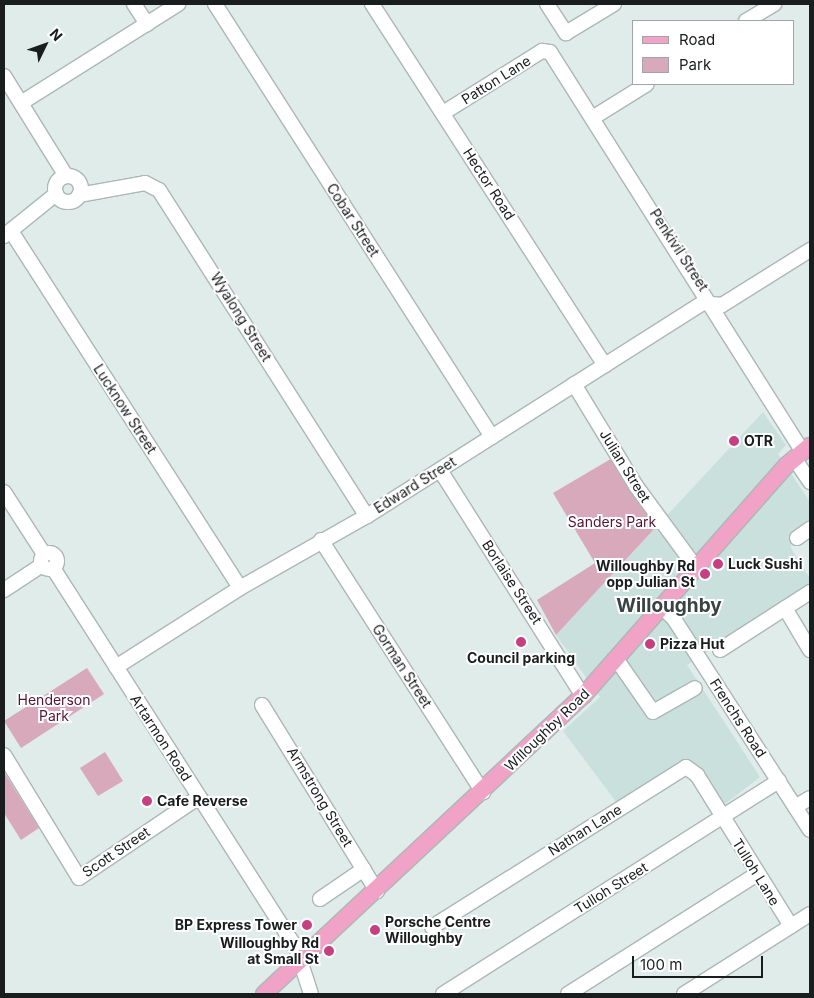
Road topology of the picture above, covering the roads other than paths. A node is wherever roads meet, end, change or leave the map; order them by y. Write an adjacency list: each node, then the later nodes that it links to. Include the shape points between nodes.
1 (134, 4): 9 (street)
2 (178, 4): 9 (street)
3 (215, 4): 24 (street, Cobar Street)
4 (372, 4): 14 (street, Hector Road)
5 (547, 4): 6 (street, via 566,33)
6 (614, 4)
7 (774, 4): 8 (street)
8 (748, 20)
9 (147, 24): 13 (street)
10 (550, 52): 14 (street, Patton Lane, via 542,51); 15 (street, Penkivil Street)
11 (4, 76): 13 (street)
12 (645, 85): 15 (street)
13 (21, 103): 16 (street)
14 (443, 113): 22 (street, Hector Road)
15 (594, 117): 21 (street, Penkivil Street)
16 (66, 176): 17 (street, via 57,182); 18 (street, via 77,180)
17 (56, 194): 18 (street, via 65,201); 19 (street)
18 (79, 195): 29 (street, Wyalong Street, via 145,183 159,190)
19 (7, 234): 35 (street, Lucknow Street)
20 (810, 250): 21 (street, Edward Street, via 722,305)
21 (713, 304): 22 (street, Edward Street, via 703,303); 25 (street, Penkivil Street)
22 (604, 365): 23 (street, Edward Street)
23 (574, 384): 24 (street, Edward Street); 34 (street, Julian Street, via 636,486)
24 (492, 437): 26 (street, Edward Street)
25 (802, 452): 27 (street, Penkivil Street); 34 (main road, Willoughby Road)
26 (440, 470): 29 (street, Edward Street); 45 (street, Borlaise Street)
27 (810, 482)
28 (4, 492): 33 (street, Artarmon Road)
29 (367, 516): 32 (street, Edward Street)
30 (810, 529): 31 (street)
31 (797, 538)
32 (321, 540): 35 (street, Edward Street); 49 (street, Gorman Street)
33 (46, 562): 36 (street); 43 (street, Artarmon Road)
34 (697, 569): 38 (main road, Willoughby Road)
35 (240, 588): 43 (street, Edward Street)
36 (4, 590)
37 (810, 592): 39 (street)
38 (663, 608): 42 (main road, Willoughby Road); 48 (street, Frenchs Road, via 674,619)
39 (785, 608): 40 (street); 41 (street)
40 (720, 650)
41 (810, 650)
42 (617, 660): 44 (street, via 653,712); 45 (main road, Willoughby Road)
43 (116, 667): 50 (street, Artarmon Road)
44 (695, 688)
45 (583, 696): 49 (main road, Willoughby Road)
46 (262, 705): 55 (street, Armstrong Street)
47 (4, 755): 50 (street, Scott Street, via 79,878)
48 (779, 781): 52 (street, Frenchs Road); 53 (street, Tulloh Street)
49 (483, 792): 57 (main road, Willoughby Road)
50 (198, 797): 62 (street, Artarmon Road)
51 (810, 798): 52 (street)
52 (796, 808): 54 (street, Frenchs Road)
53 (722, 818): 56 (street, Tulloh Lane); 61 (street, Nathan Lane, via 697,775 686,767); 65 (street, Tulloh Street)
54 (810, 830)
55 (364, 869): 57 (street, Armstrong Street); 58 (street)
56 (757, 874): 60 (street, Tulloh Lane); 66 (street)
57 (377, 891): 62 (main road, Willoughby Road)
58 (320, 899)
59 (810, 914): 60 (street)
60 (791, 926): 67 (street)
61 (432, 927)
62 (301, 960): 63 (main road, Willoughby Road); 64 (street, Artarmon Road)
63 (264, 994)
64 (311, 994)
65 (443, 994)
66 (568, 994)
67 (684, 994)

